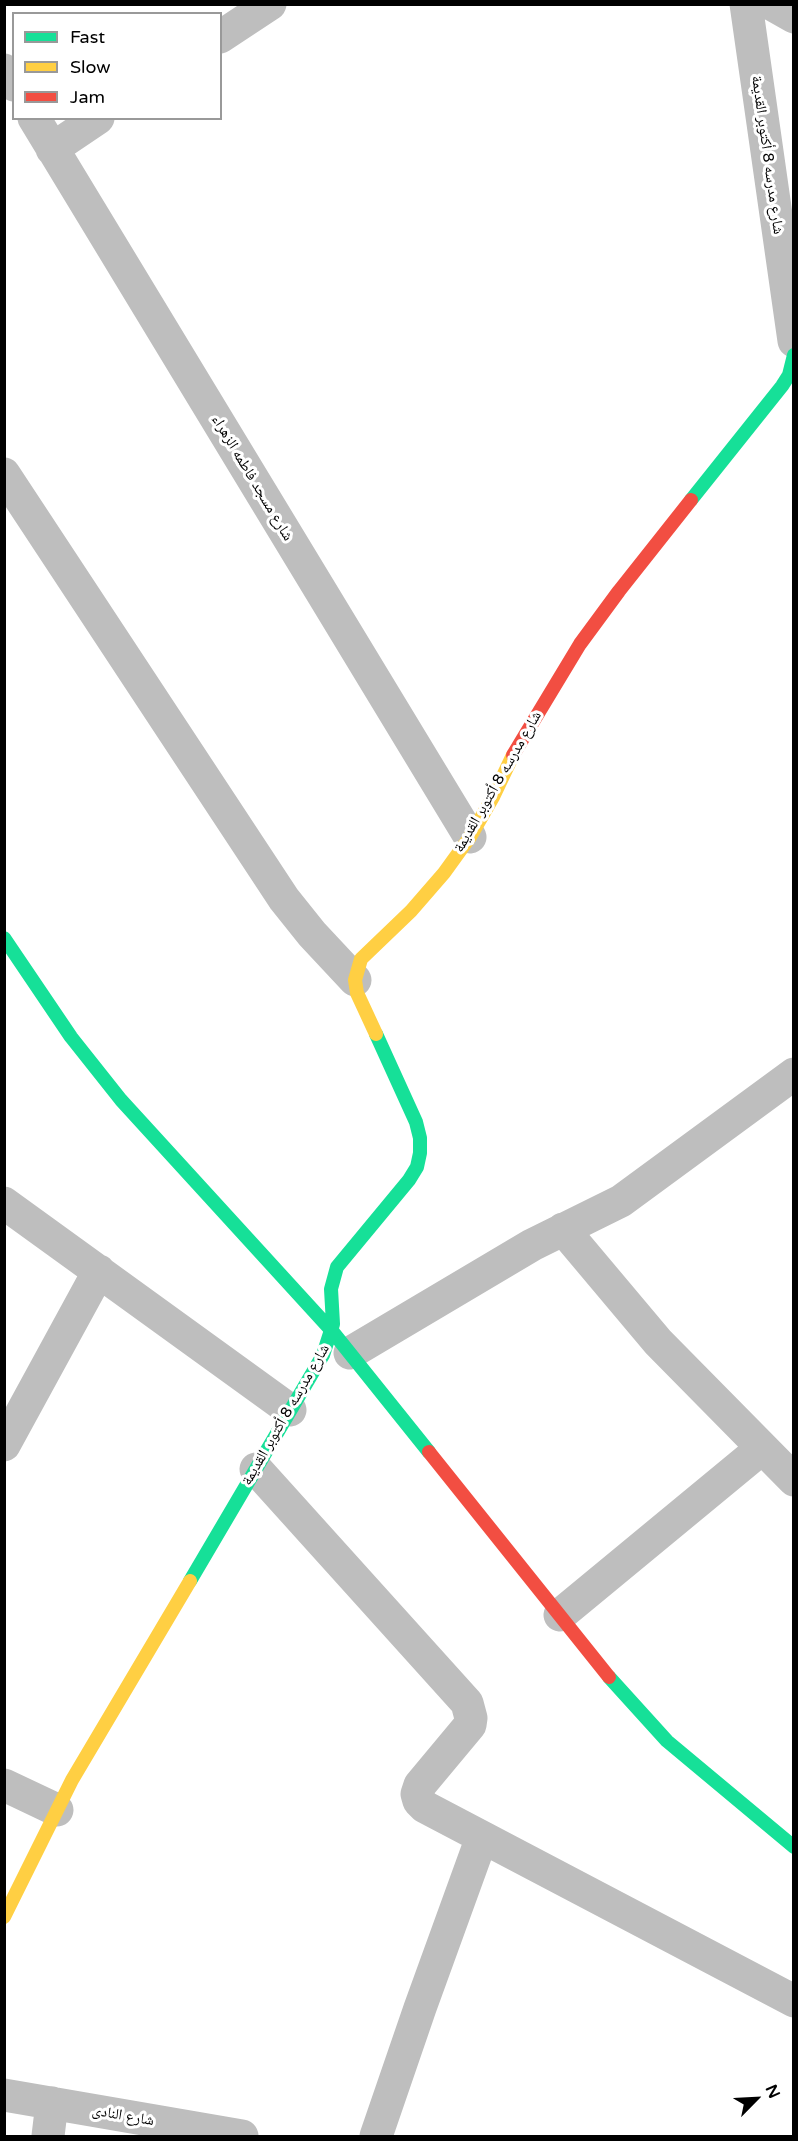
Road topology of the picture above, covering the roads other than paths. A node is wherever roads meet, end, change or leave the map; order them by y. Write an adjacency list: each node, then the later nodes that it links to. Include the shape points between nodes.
1 (270, 4): 5 (street)
2 (746, 4): 9 (street, شارع مدرسه 8 أكتوبر القديمة)
3 (771, 4): 4 (street)
4 (794, 16)
5 (222, 36)
6 (35, 120): 8 (street, شارع مسجد فاطمه الزهراء)
7 (95, 120): 8 (street)
8 (52, 149): 12 (street, شارع مسجد فاطمه الزهراء)
9 (794, 341)
10 (792, 369): 12 (street, شارع مدرسه 8 أكتوبر القديمة, via 580,644 512,756)
11 (4, 474): 14 (street, via 284,899)
12 (470, 837): 14 (street, شارع مدرسه 8 أكتوبر القديمة, via 411,911 361,959)
13 (4, 938): 19 (street, via 71,1037 121,1100)
14 (355, 980): 19 (street, شارع مدرسه 8 أكتوبر القديمة, via 357,993 416,1122 420,1153 409,1180 337,1267 332,1289)
15 (794, 1074): 17 (street, via 621,1201)
16 (4, 1203): 18 (street)
17 (563, 1229): 19 (street); 22 (street, via 657,1342)
18 (99, 1271): 20 (street); 21 (street)
19 (341, 1342): 20 (street, شارع مدرسه 8 أكتوبر القديمة, via 323,1355); 25 (street)
20 (290, 1410): 23 (street, شارع مدرسه 8 أكتوبر القديمة)
21 (4, 1445)
22 (761, 1449): 24 (street); 25 (street)
23 (256, 1469): 27 (street, شارع مدرسه 8 أكتوبر القديمة); 28 (street, via 466,1703 470,1725 420,1785 417,1794 425,1807)
24 (794, 1480)
25 (560, 1615): 29 (street, via 607,1675 667,1741)
26 (4, 1785): 27 (street)
27 (57, 1809): 30 (street, شارع مدرسه 8 أكتوبر القديمة)
28 (482, 1837): 31 (street); 36 (street)
29 (794, 1847)
30 (4, 1917)
31 (793, 2000)
32 (4, 2095): 33 (street, شارع النادى)
33 (52, 2103): 34 (street); 35 (street, شارع النادى)
34 (48, 2136)
35 (242, 2136)
36 (376, 2136)

